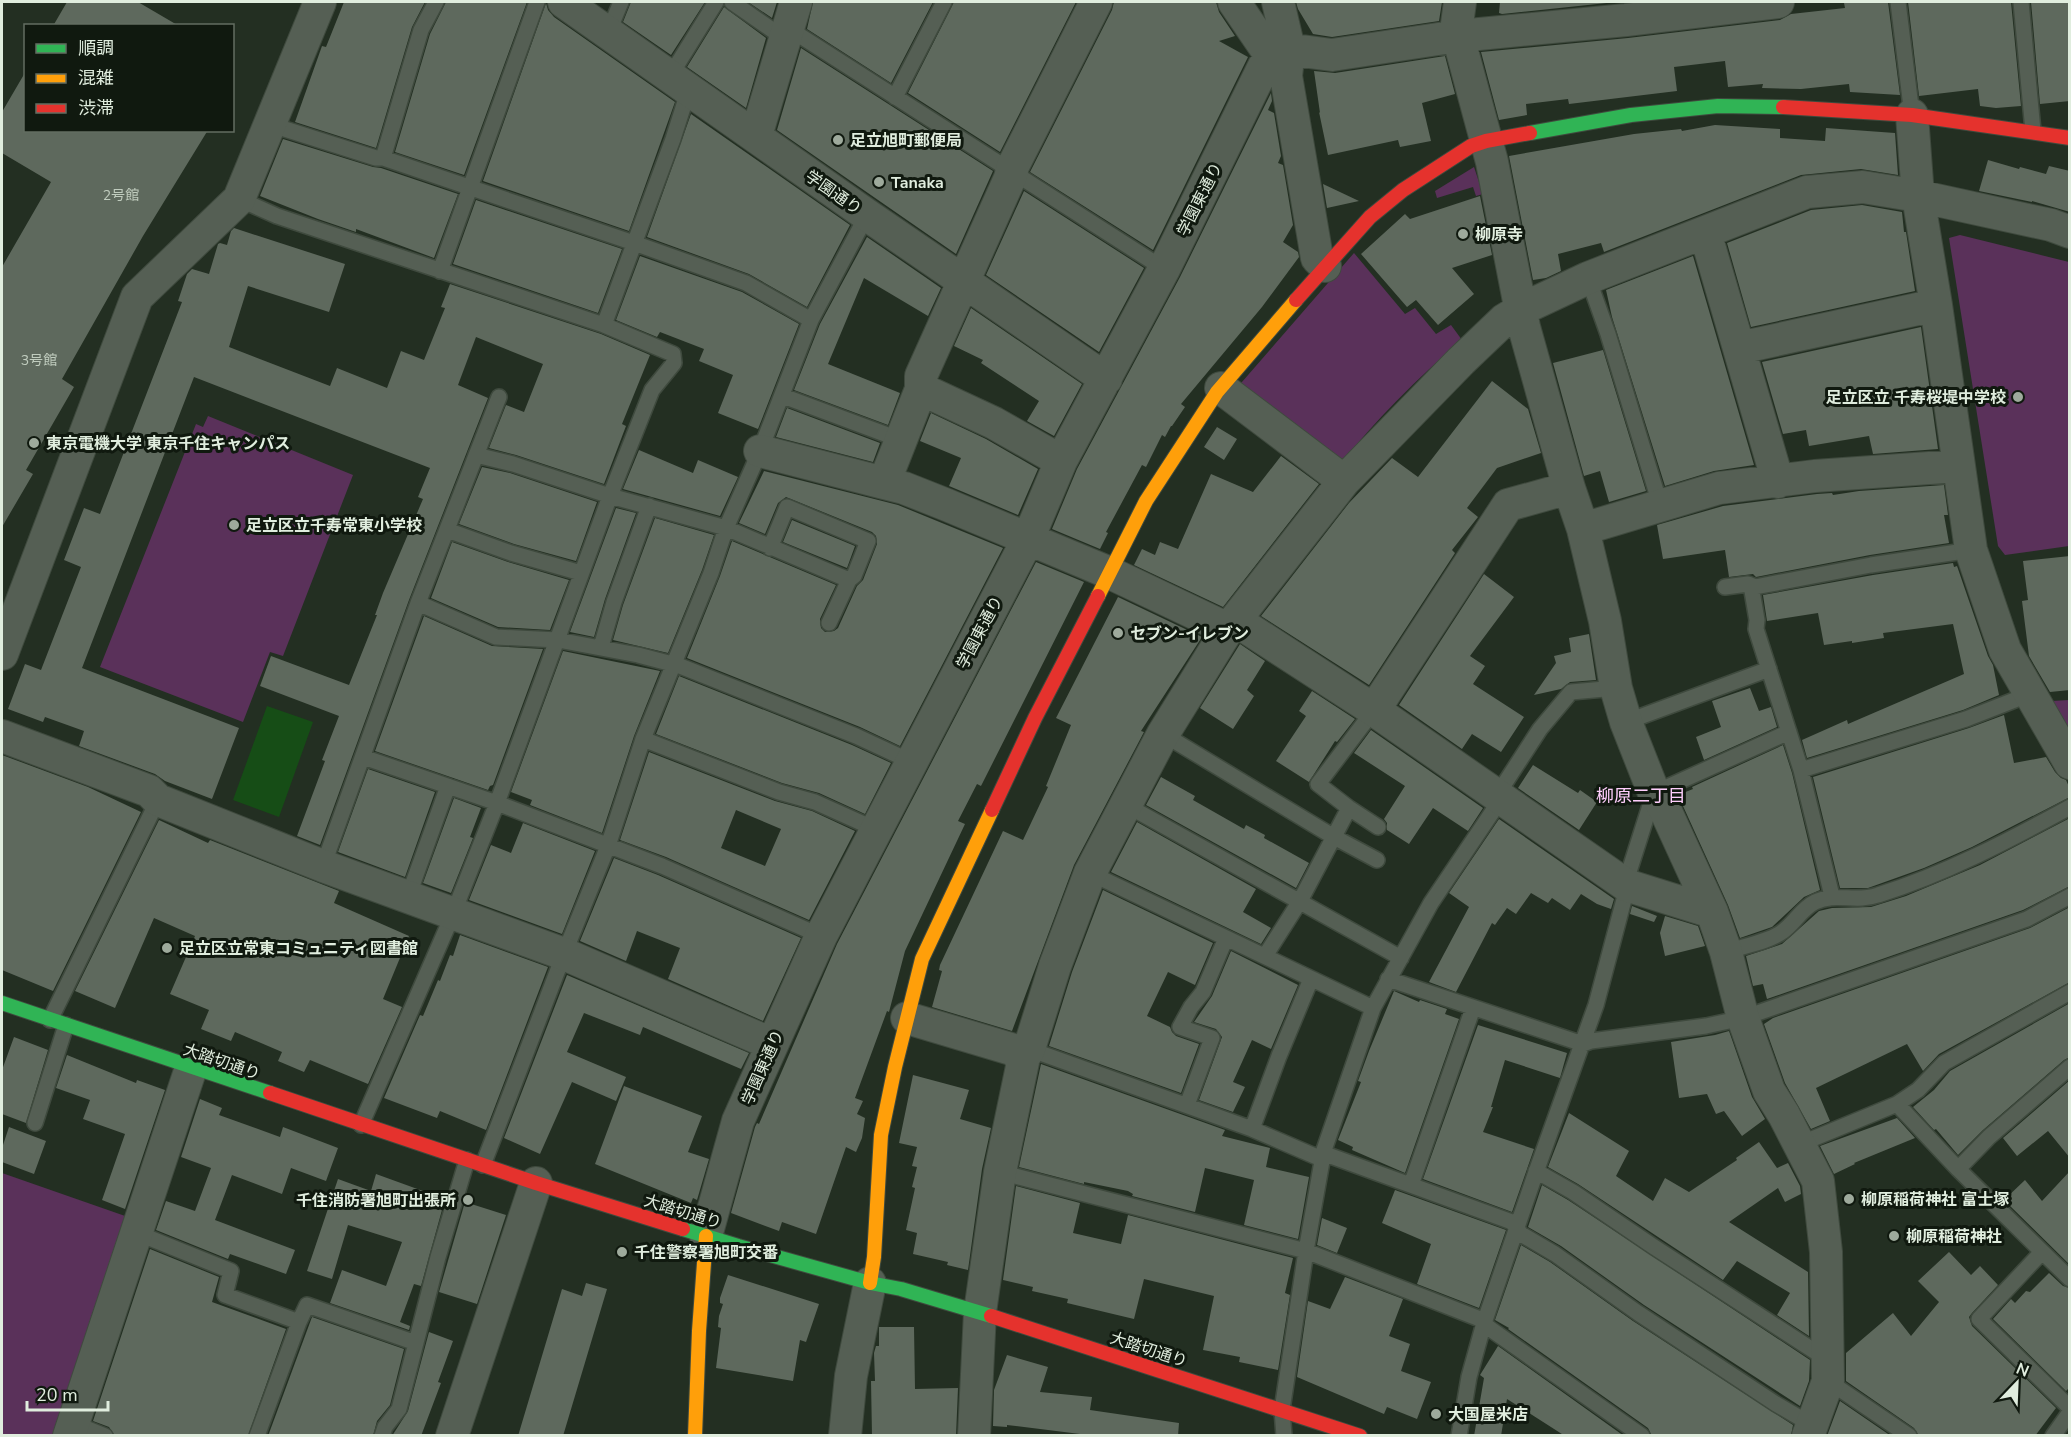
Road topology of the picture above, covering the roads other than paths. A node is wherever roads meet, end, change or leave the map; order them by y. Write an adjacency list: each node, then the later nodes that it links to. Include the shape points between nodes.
1 (321, 2): 24 (street)
2 (436, 2): 29 (lane, via 421,30)
3 (537, 2): 31 (lane)
4 (564, 2): 18 (street, 学園通り)
5 (621, 2): 18 (lane)
6 (716, 2): 21 (lane)
7 (732, 2): 17 (lane)
8 (944, 2): 22 (lane)
9 (1096, 2): 30 (street)
10 (1234, 2): 20 (street, via 1264,46)
11 (1278, 2): 20 (street)
12 (1460, 2): 19 (street)
13 (1778, 2): 16 (street)
14 (1898, 2): 23 (lane)
15 (2021, 2): 25 (lane)
16 (1628, 11): 19 (street)
17 (790, 23): 22 (lane); 26 (street)
18 (608, 33): 21 (street, 学園通り)
19 (1458, 36): 20 (street, via 1332,55); 28 (street)
20 (1289, 49): 38 (street, via 1286,76 1291,109 1317,258); 39 (street, 学園東通り, via 1264,66)
21 (679, 82): 26 (street, 学園通り); 37 (lane, via 673,139)
22 (895, 97): 30 (lane)
23 (1912, 115): 25 (street); 28 (street, via 1718,106 1631,115); 32 (street)
24 (269, 124): 29 (lane); 33 (street)
25 (2033, 131): 27 (street)
26 (756, 136): 34 (street, 学園通り)
27 (2070, 138)
28 (1486, 141): 38 (street, via 1471,146 1403,190); 44 (street)
29 (383, 158): 31 (lane)
30 (1011, 172): 39 (lane); 42 (street)
31 (470, 188): 37 (lane); 40 (lane)
32 (1918, 196): 35 (street, via 1863,187 1807,192); 36 (street); 43 (street)
33 (238, 199): 40 (lane); 81 (street, via 137,297)
34 (867, 215): 42 (street, 学園通り); 45 (lane)
35 (1705, 232): 41 (street); 47 (street)
36 (2070, 232)
37 (634, 243): 45 (lane, via 746,284); 46 (lane)
38 (1325, 266): 49 (street)
39 (1164, 269): 48 (street, 学園東通り)
40 (440, 271): 46 (lane)
41 (1588, 278): 44 (street); 63 (lane)
42 (964, 282): 48 (street, 学園通り); 50 (street, via 921,376)
43 (1936, 305): 47 (street); 57 (street)
44 (1522, 309): 58 (street, via 1504,320 1461,361); 61 (street)
45 (811, 320): 51 (lane)
46 (604, 325): 62 (lane, via 673,354 674,363 652,390)
47 (1739, 348): 59 (street)
48 (1106, 379): 56 (street, 学園東通り)
49 (1221, 388): 58 (street); 72 (street, via 1146,501)
50 (921, 389): 53 (street); 56 (street, via 994,423)
51 (783, 396): 53 (lane); 54 (lane)
52 (499, 397): 55 (lane)
53 (901, 440): 60 (street)
54 (760, 451): 60 (street); 65 (lane)
55 (476, 456): 62 (lane); 67 (lane)
56 (1061, 461): 68 (street, 学園東通り)
57 (1958, 466): 59 (street); 70 (street)
58 (1344, 481): 78 (street)
59 (1778, 482): 63 (street, via 1719,488)
60 (884, 483): 68 (street)
61 (1569, 488): 66 (street); 86 (street, via 1508,505)
62 (610, 496): 64 (lane); 71 (lane)
63 (1660, 504): 66 (street)
64 (649, 506): 65 (lane); 80 (lane)
65 (726, 528): 69 (lane); 82 (lane)
66 (1583, 529): 84 (street)
67 (447, 530): 71 (lane); 76 (lane)
68 (1028, 539): 72 (street); 93 (street, 学園東通り)
69 (770, 548): 73 (lane); 73 (lane, via 787,507 868,541)
70 (1971, 550): 74 (lane); 85 (street, via 2005,650)
71 (581, 573): 79 (lane)
72 (1110, 573): 78 (street); 130 (street, via 1035,718 939,921 922,959)
73 (849, 580): 77 (lane)
74 (1753, 586): 75 (lane); 83 (lane, via 1756,628)
75 (1725, 587)
76 (418, 603): 79 (lane, via 496,636); 92 (lane)
77 (829, 623)
78 (1232, 625): 86 (street); 89 (street)
79 (558, 640): 80 (lane); 100 (lane)
80 (601, 647): 82 (lane)
81 (2, 654)
82 (672, 665): 91 (lane); 93 (lane, via 856,736)
83 (1769, 669): 87 (lane); 88 (lane)
84 (1616, 688): 87 (street); 98 (lane, via 1571,692 1540,729)
85 (2030, 694): 94 (street); 95 (lane, via 1966,719)
86 (1374, 710): 98 (street); 103 (lane, via 1318,784)
87 (1626, 722): 97 (street)
88 (1789, 732): 95 (lane); 97 (lane)
89 (1163, 734): 101 (street); 106 (lane)
90 (2, 736): 99 (street, via 148,790)
91 (643, 740): 105 (lane, via 815,802); 107 (lane)
92 (363, 757): 96 (lane); 109 (lane)
93 (912, 762): 105 (street, 学園東通り)
94 (2070, 763)
95 (1801, 770): 112 (lane)
96 (448, 786): 100 (lane); 114 (lane)
97 (1654, 793): 111 (lane); 116 (street)
98 (1499, 797): 111 (street); 123 (lane)
99 (158, 800): 109 (street); 132 (lane)
100 (497, 803): 107 (lane); 117 (lane)
101 (1126, 805): 110 (street); 115 (lane)
102 (2070, 807): 112 (lane, via 1973,858 1878,895 1848,899)
103 (1349, 808): 104 (lane); 106 (lane)
104 (1378, 827)
105 (875, 829): 118 (street, 学園東通り)
106 (1334, 837): 108 (lane); 115 (lane)
107 (608, 846): 118 (lane); 121 (lane)
108 (1377, 860)
109 (324, 866): 114 (street)
110 (1090, 873): 119 (lane); 136 (street)
111 (1626, 885): 116 (street); 135 (lane)
112 (1832, 896): 120 (lane, via 1803,910 1780,934)
113 (2070, 896): 131 (lane, via 2027,919)
114 (408, 897): 117 (street)
115 (1300, 901): 122 (lane); 123 (lane)
116 (1712, 912): 120 (street)
117 (453, 914): 121 (street); 142 (lane)
118 (821, 936): 134 (street, 学園東通り)
119 (1227, 938): 122 (lane); 140 (lane, via 1203,992 1180,1026 1212,1038)
120 (1726, 952): 131 (street)
121 (564, 954): 134 (street); 147 (lane)
122 (1265, 956): 124 (lane)
123 (1401, 958): 125 (lane)
124 (1311, 979): 128 (lane); 143 (lane)
125 (1388, 979): 128 (lane); 129 (lane)
126 (2070, 992): 139 (lane, via 1944,1063)
127 (2, 1003): 132 (street, 大踏切通り)
128 (1374, 1008): 145 (lane, via 1336,1111)
129 (1473, 1008): 135 (lane); 152 (lane)
130 (907, 1018): 136 (street); 159 (street, via 881,1135)
131 (1743, 1018): 135 (lane); 144 (street, via 1769,1091)
132 (50, 1020): 133 (street, 大踏切通り)
133 (66, 1025): 138 (street, 大踏切通り); 141 (lane)
134 (772, 1044): 155 (street, 学園東通り, via 738,1121)
135 (1583, 1044): 149 (lane)
136 (1026, 1053): 140 (lane); 150 (street)
137 (2070, 1067): 148 (lane)
138 (191, 1068): 142 (street, 大踏切通り); 154 (street)
139 (1897, 1104): 144 (lane); 148 (lane)
140 (1187, 1105): 143 (lane)
141 (34, 1122)
142 (361, 1125): 146 (street, 大踏切通り)
143 (1252, 1129): 145 (lane)
144 (1800, 1144): 164 (street, via 1818,1180 1826,1252)
145 (1324, 1157): 152 (lane, via 1328,1155); 156 (lane)
146 (467, 1160): 147 (street, 大踏切通り); 163 (lane)
147 (483, 1165): 151 (street, 大踏切通り)
148 (1958, 1169): 157 (lane)
149 (1536, 1171): 153 (lane); 164 (lane, via 1680,1264)
150 (1000, 1172): 156 (lane); 160 (street)
151 (536, 1183): 155 (street, 大踏切通り); 172 (street)
152 (1411, 1185): 153 (lane, via 1512,1222)
153 (1516, 1227): 162 (lane); 168 (lane)
154 (137, 1233): 161 (lane, via 231,1270 225,1295); 167 (street)
155 (706, 1236): 159 (street, 大踏切通り); 173 (street)
156 (1305, 1251): 162 (lane); 165 (lane)
157 (2041, 1253): 158 (lane); 166 (lane, via 1979,1319)
158 (2070, 1279)
159 (870, 1283): 160 (street, 大踏切通り); 174 (street, via 851,1376)
160 (980, 1311): 165 (street, 大踏切通り); 175 (street)
161 (299, 1322): 163 (lane, via 307,1305); 170 (lane)
162 (1484, 1323): 178 (lane); 179 (lane)
163 (416, 1344): 171 (lane, via 399,1409)
164 (1828, 1371): 168 (street); 180 (lane)
165 (1282, 1410): 176 (lane); 177 (street, 大踏切通り)
166 (2070, 1410): 181 (lane)
167 (71, 1429): 169 (lane)
168 (1810, 1430)
169 (105, 1436)
170 (257, 1436)
171 (382, 1436)
172 (452, 1436)
173 (695, 1436)
174 (845, 1436)
175 (974, 1436)
176 (1284, 1436)
177 (1360, 1436)
178 (1459, 1436)
179 (1642, 1436)
180 (1909, 1436)
181 (2053, 1436)

